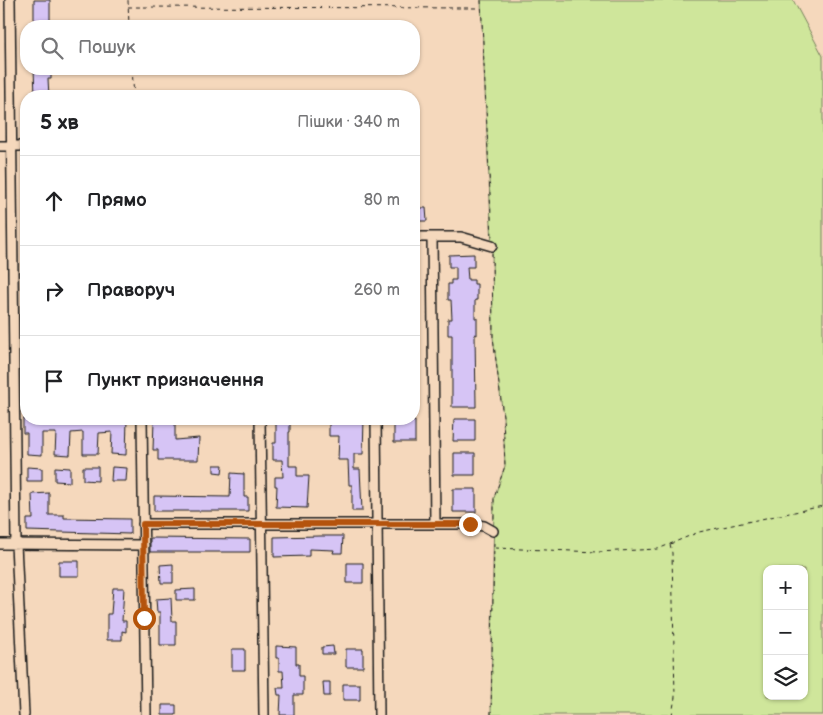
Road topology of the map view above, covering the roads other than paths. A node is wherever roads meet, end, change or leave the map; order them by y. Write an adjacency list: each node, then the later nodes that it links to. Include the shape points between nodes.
1 (10, 0): 3 (street)
2 (0, 146): 3 (street)
3 (11, 146): 4 (street); 17 (street)
4 (20, 146)
5 (420, 237): 6 (street)
6 (432, 237): 7 (street, via 461,237); 14 (street)
7 (492, 246)
8 (142, 425): 12 (street)
9 (260, 425): 11 (street)
10 (376, 425): 13 (street)
11 (261, 523): 12 (street); 13 (street); 21 (street)
12 (143, 524): 18 (street)
13 (376, 524): 14 (street); 22 (street)
14 (434, 524): 15 (street, via 470,524)
15 (493, 531)
16 (0, 544): 17 (street)
17 (16, 544): 18 (street); 19 (street)
18 (144, 545): 20 (street)
19 (24, 715)
20 (146, 715)
21 (264, 715)
22 (379, 715)

